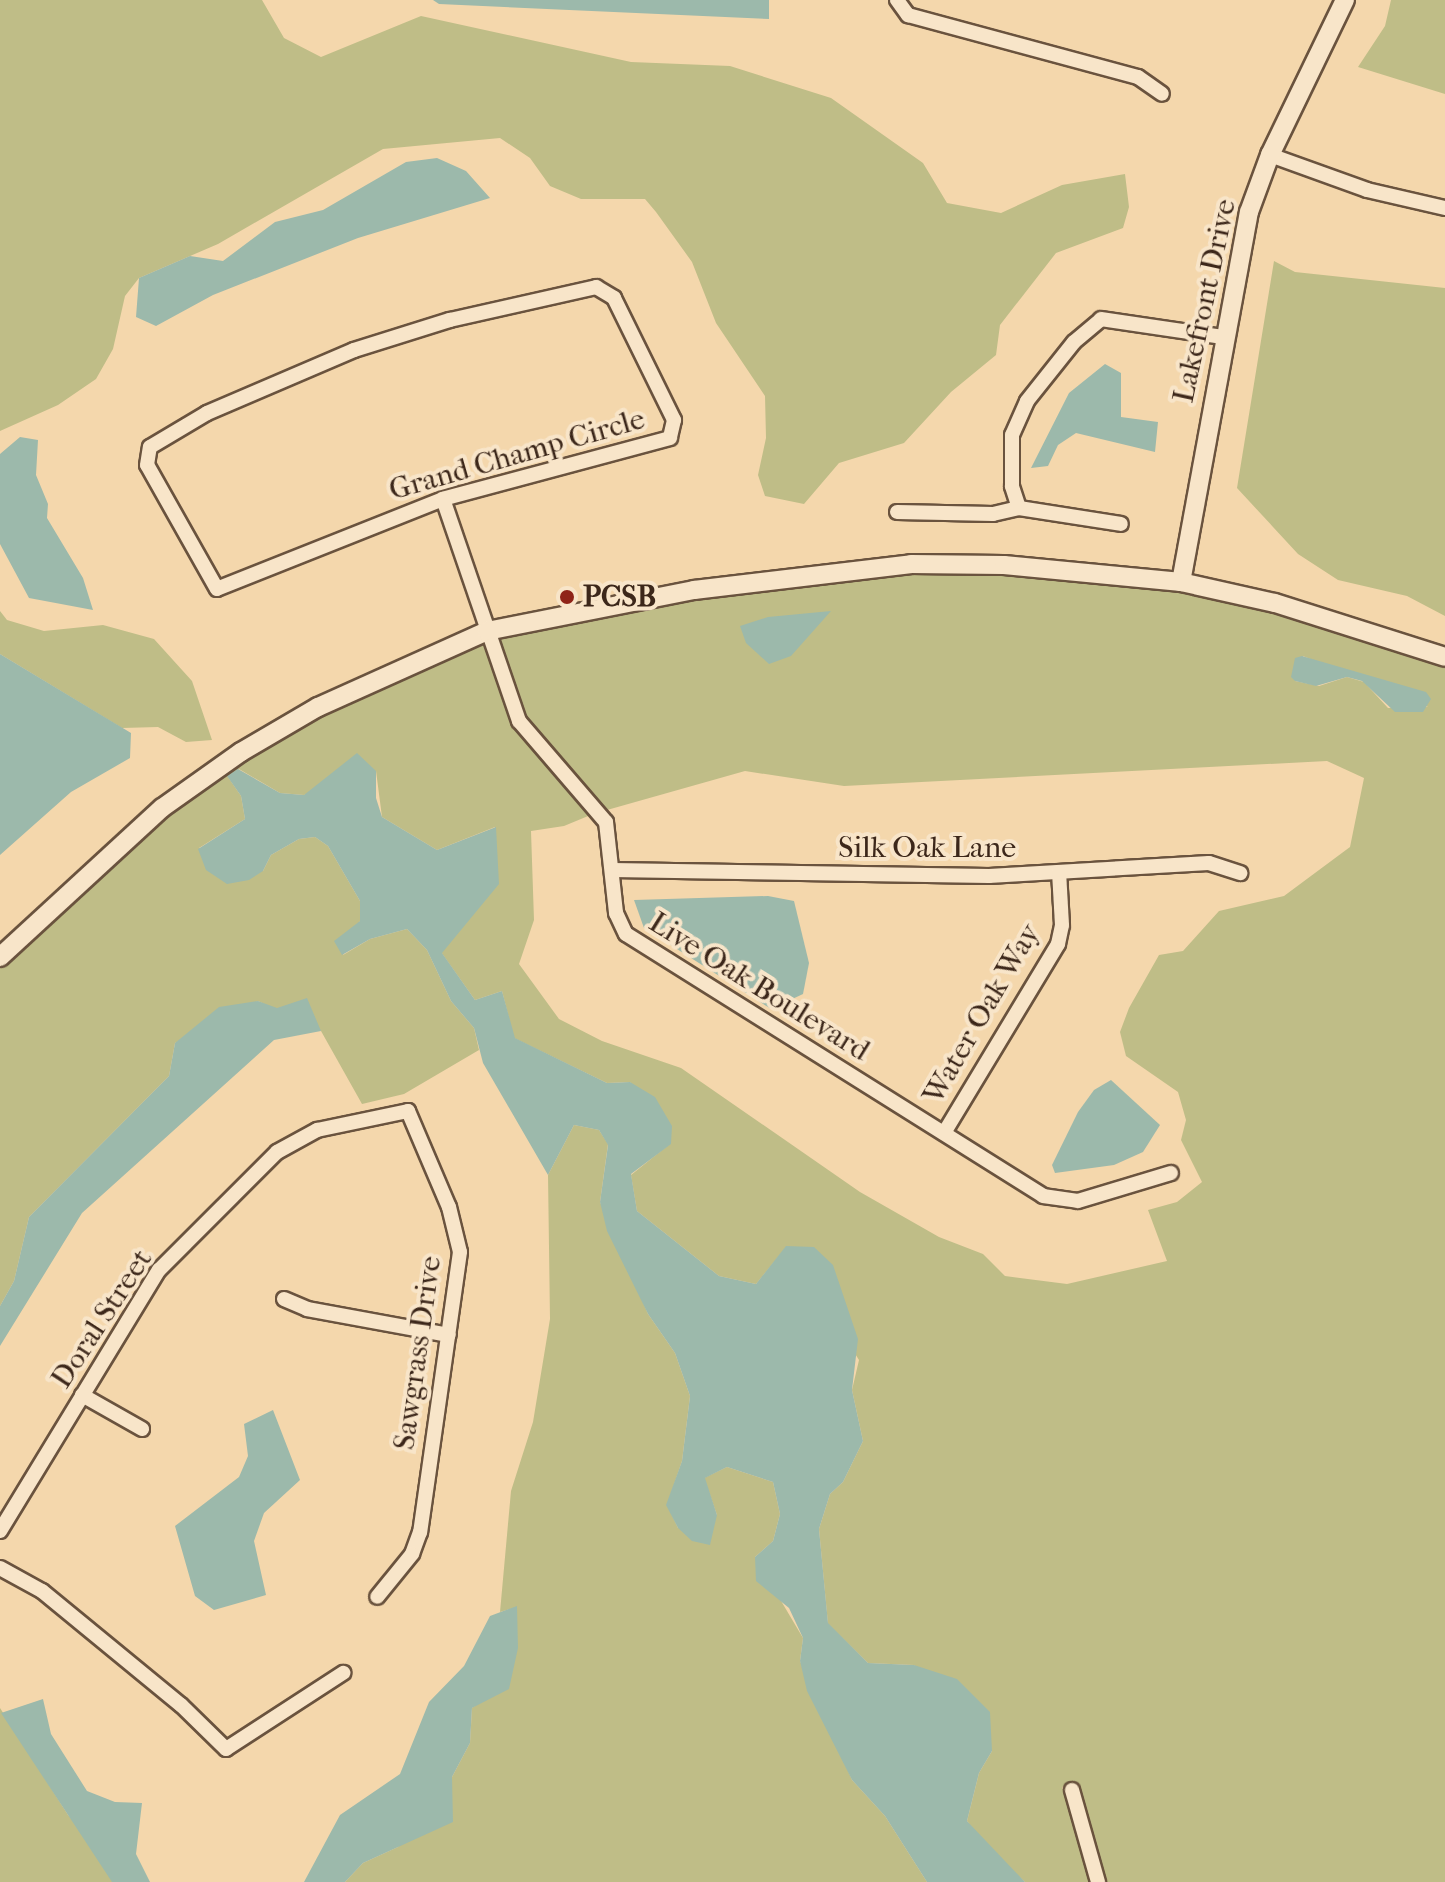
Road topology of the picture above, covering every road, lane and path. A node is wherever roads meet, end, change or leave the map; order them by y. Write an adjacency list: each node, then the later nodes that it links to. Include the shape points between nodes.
1 (897, 0): 3 (street, via 908,15 1138,77)
2 (1345, 0): 4 (street, Lakefront Drive)
3 (1162, 94)
4 (1270, 155): 5 (street, via 1367,190); 6 (street, Lakefront Drive, via 1238,252)
5 (1445, 208)
6 (1223, 337): 8 (street, via 1101,319 1074,342 1027,401 1012,435 1012,486); 11 (street, Lakefront Drive)
7 (443, 499): 7 (street, Grand Champ Circle, via 670,438 674,420 614,298 596,287 450,320 354,350 207,413 150,447 147,465 217,589); 12 (street, Live Oak Boulevard)
8 (1019, 508): 9 (street, via 993,514); 10 (street)
9 (897, 512)
10 (1121, 524)
11 (1181, 582): 12 (street, via 1004,565 911,564 694,590); 13 (street, via 1275,603)
12 (487, 631): 14 (street, Live Oak Boulevard, via 519,721 606,822); 17 (street, via 318,707 241,752 162,808)
13 (1445, 657)
14 (612, 870): 15 (street, Silk Oak Lane, via 989,876); 19 (street, Live Oak Boulevard, via 616,913 636,942)
15 (1059, 872): 16 (street, Silk Oak Lane, via 1209,863); 19 (street, Water Oak Way, via 1058,944)
16 (1240, 873)
17 (0, 957)
18 (408, 1111): 22 (street, Sawgrass Drive, via 457,1230 460,1252); 23 (street, Doral Street, via 317,1130 277,1152 159,1270)
19 (944, 1133): 20 (street, Live Oak Boulevard, via 1057,1201 1078,1201)
20 (1171, 1173)
21 (284, 1299): 22 (street, via 307,1309)
22 (449, 1335): 27 (street, Sawgrass Drive, via 420,1532 412,1554)
23 (82, 1395): 24 (street); 25 (street, Doral Street)
24 (142, 1429)
25 (0, 1531)
26 (0, 1568): 28 (street, via 42,1591 181,1705 226,1749)
27 (377, 1597)
28 (343, 1673)
29 (1072, 1790): 30 (street)
30 (1098, 1882)

